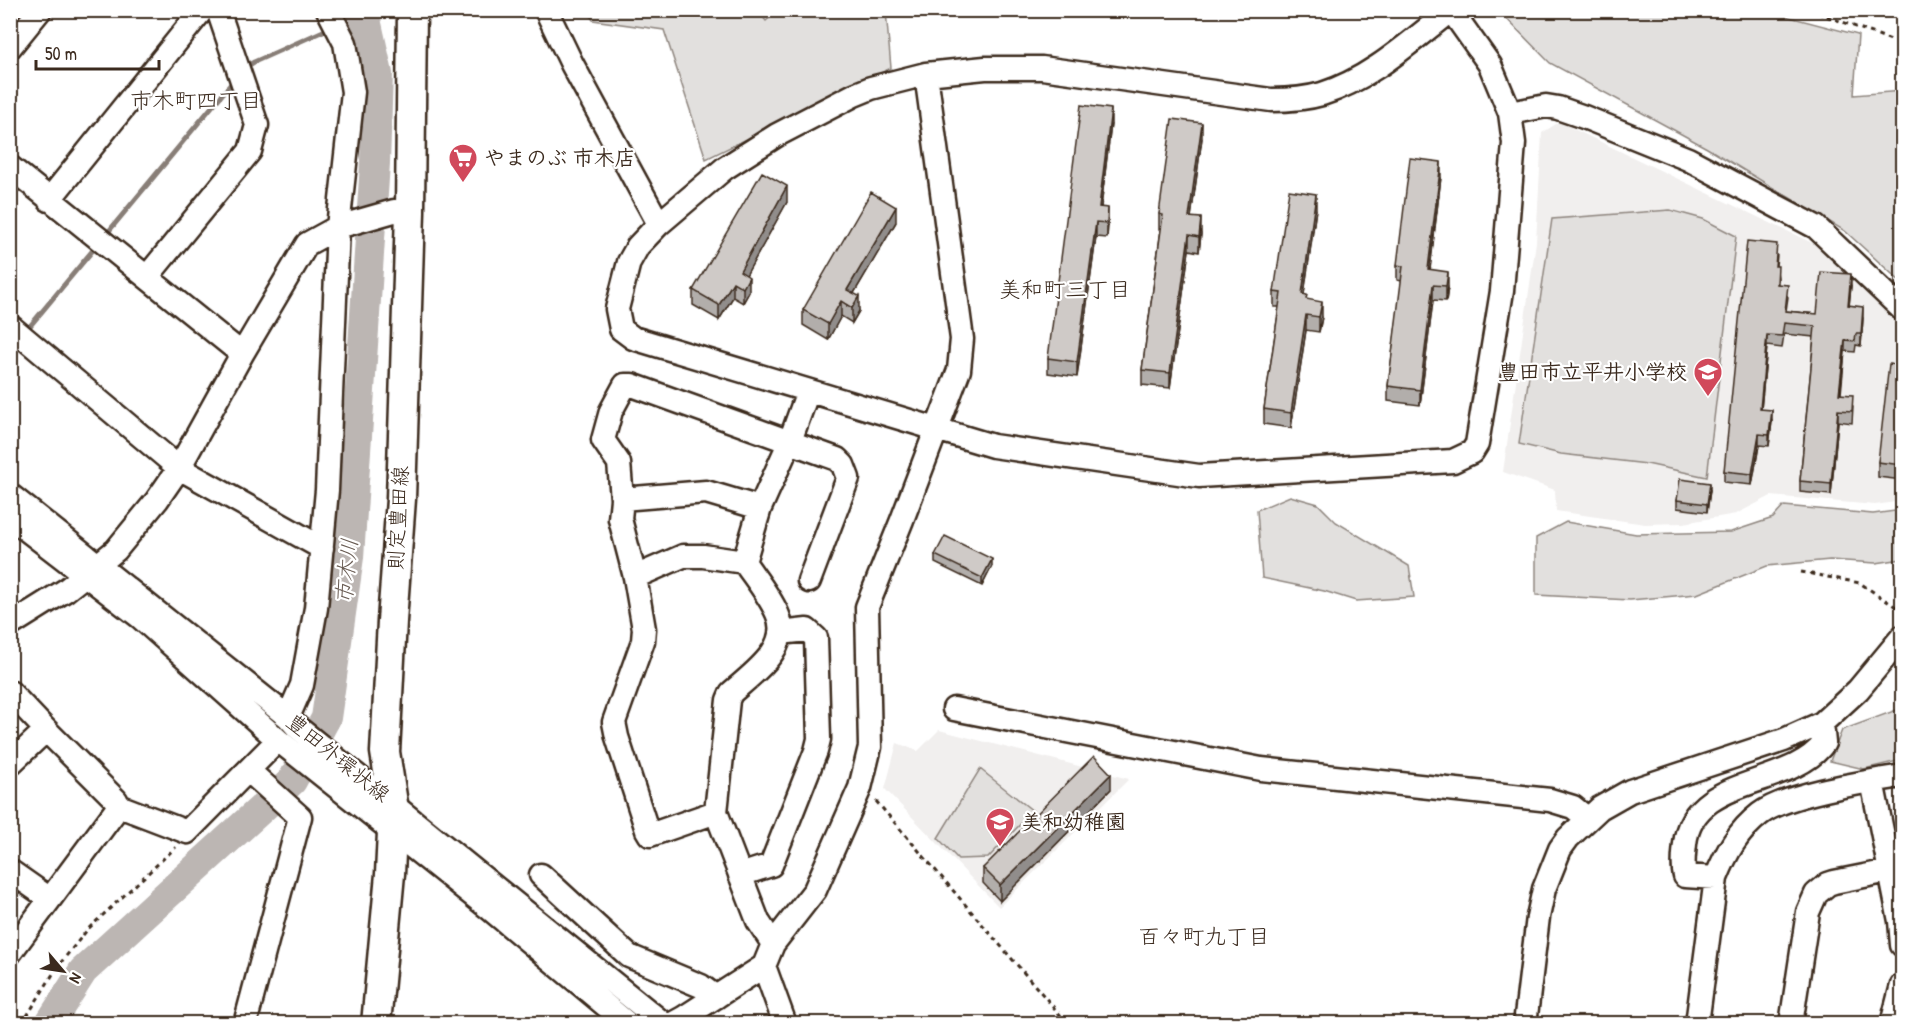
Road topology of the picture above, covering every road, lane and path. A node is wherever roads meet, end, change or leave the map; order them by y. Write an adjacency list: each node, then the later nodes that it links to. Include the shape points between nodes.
1 (40, 10): 10 (street)
2 (202, 10): 14 (street)
3 (218, 10): 18 (street, via 257,125 250,151)
4 (412, 10): 15 (main road, 則定豊田線)
5 (546, 10): 16 (street)
6 (1451, 10): 11 (street, via 1361,77 1321,94 1287,100 1042,68); 12 (street, via 1490,65)
7 (1810, 10): 9 (path)
8 (328, 11): 17 (street, via 345,43 353,92)
9 (1902, 44)
10 (10, 47)
11 (926, 74): 16 (street, via 863,92 777,135 725,168); 23 (street, via 962,339 959,370)
12 (1510, 113): 19 (street, via 1540,106 1558,108 1688,159 1816,227); 23 (street, via 1514,143 1502,291 1479,436 1472,452 1463,457 1453,461 1199,476 993,446)
13 (10, 167): 14 (street)
14 (49, 200): 18 (street)
15 (402, 212): 17 (street); 51 (main road, 則定豊田線, via 401,500 385,752)
16 (659, 224): 22 (street, via 629,262 617,309 621,329 633,338)
17 (338, 227): 21 (street, via 307,244); 30 (street)
18 (147, 277): 21 (street)
19 (1902, 309)
20 (15, 338): 25 (street)
21 (242, 354): 25 (street)
22 (808, 391): 23 (street); 24 (street)
23 (937, 431): 50 (street, via 867,607 870,747)
24 (790, 441): 27 (street, via 625,385 611,411 603,440 619,464); 28 (street); 35 (street, via 837,459 848,478)
25 (179, 468): 30 (street); 32 (street, via 116,550)
26 (10, 495): 32 (street, 豊田外環状線)
27 (622, 499): 28 (street, via 706,492); 34 (street, via 620,519)
28 (760, 508): 31 (street)
29 (10, 517): 32 (street, 豊田外環状線)
30 (322, 548): 42 (street, via 316,608)
31 (744, 562): 34 (street, via 683,556); 38 (street, via 778,615)
32 (92, 570): 37 (street); 42 (street, 豊田外環状線); 45 (street, 豊田外環状線)
33 (1801, 572): 36 (path, via 1860,583)
34 (634, 577): 53 (street, via 643,641 614,722 647,830 650,835)
35 (809, 581)
36 (1902, 611)
37 (10, 625)
38 (780, 633): 53 (street, via 771,655 728,700); 60 (street, via 807,630 816,638 819,739 771,865)
39 (1902, 638): 43 (street, via 1858,690)
40 (10, 692): 44 (street)
41 (954, 708): 54 (street, via 1261,769 1550,800 1573,807)
42 (293, 722): 51 (street, 豊田外環状線)
43 (1822, 723): 54 (street, via 1784,740 1630,791 1600,807); 61 (street, via 1824,743 1817,753 1708,802 1693,818 1686,832 1685,876)
44 (46, 730): 46 (street); 52 (street)
45 (283, 744): 48 (street); 56 (street, 豊田外環状線)
46 (10, 764)
47 (1902, 776): 49 (street)
48 (255, 777): 55 (street); 72 (street, via 300,817)
49 (1872, 781): 57 (street); 61 (street, via 1781,803 1762,813 1734,841)
50 (860, 788): 64 (street, via 815,890); 76 (path, via 882,806)
51 (393, 803): 56 (main road, 則定豊田線); 70 (street, 豊田外環状線)
52 (119, 806): 55 (street); 62 (street)
53 (716, 812): 60 (street)
54 (1588, 819): 77 (street, via 1560,849 1544,889)
55 (188, 831): 71 (path, via 177,846 88,929 58,966)
56 (392, 832): 73 (main road, 則定豊田線); 74 (street, 豊田外環状線)
57 (1889, 871): 63 (street); 79 (street, via 1834,882 1816,894 1808,912)
58 (10, 872): 62 (street)
59 (542, 875): 69 (street, via 628,956 701,986)
60 (740, 875): 64 (street, via 758,921)
61 (1716, 879): 78 (street)
62 (50, 900): 66 (street)
63 (1901, 921): 65 (street)
64 (773, 944): 67 (street)
65 (1902, 945)
66 (10, 953)
67 (764, 966): 69 (street); 75 (street)
68 (1902, 985): 80 (street)
69 (716, 997): 70 (street)
70 (673, 1022)
71 (22, 1023)
72 (245, 1023)
73 (376, 1023)
74 (628, 1023)
75 (785, 1023)
76 (1068, 1023)
77 (1525, 1023)
78 (1697, 1023)
79 (1791, 1023)
80 (1892, 1023)

